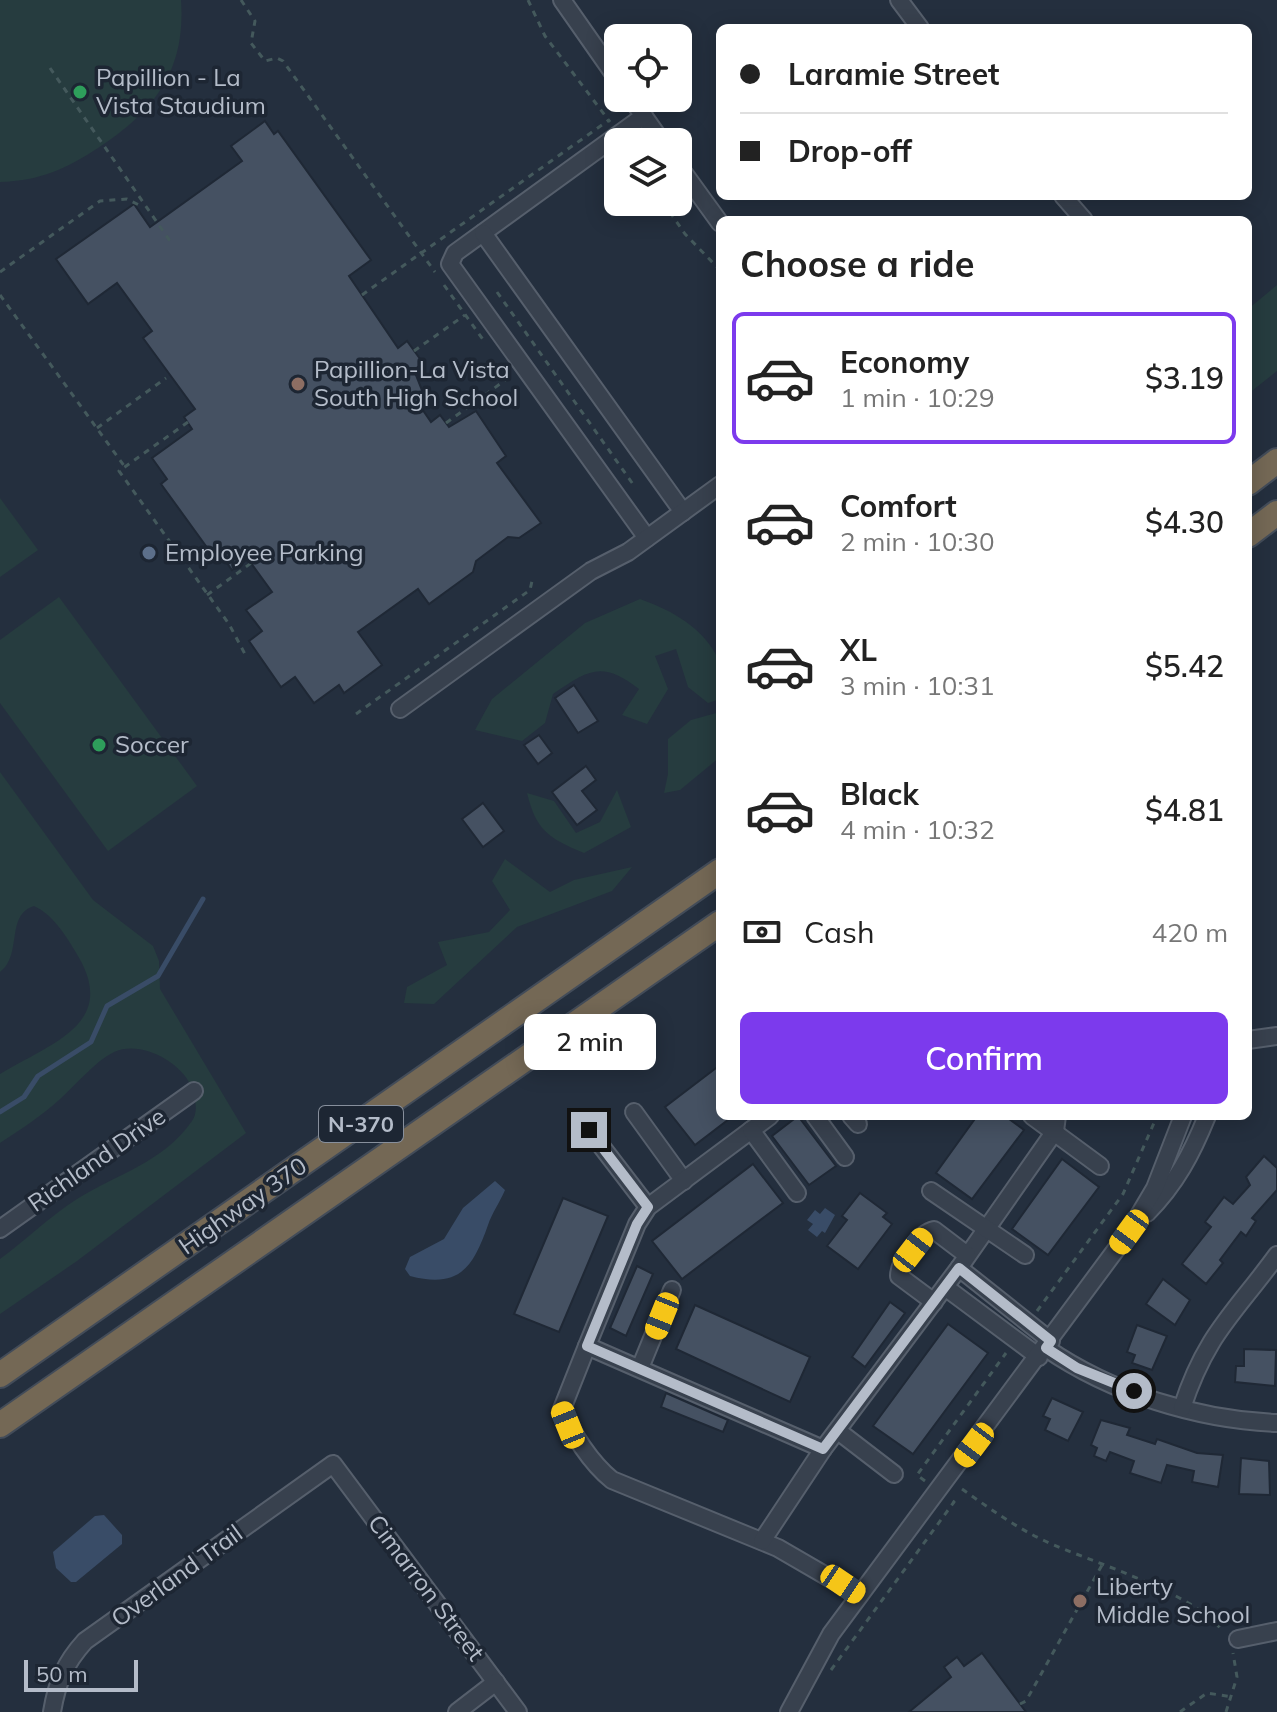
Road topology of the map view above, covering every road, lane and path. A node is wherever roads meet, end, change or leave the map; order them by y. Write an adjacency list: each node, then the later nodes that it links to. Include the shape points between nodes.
1 (241, 0): 20 (path, via 255,21 251,43 265,61 283,61)
2 (528, 0): 10 (path, via 545,36)
3 (562, 0): 6 (street)
4 (899, 0): 5 (street)
5 (917, 24)
6 (604, 60)
7 (50, 68): 14 (path)
8 (641, 112): 9 (street)
9 (644, 116): 10 (street); 11 (street)
10 (615, 127): 18 (street); 20 (path)
11 (652, 128)
12 (692, 184): 17 (street)
13 (1066, 200): 16 (street)
14 (146, 209): 19 (path); 22 (path, via 127,199 100,201)
15 (673, 216): 21 (path)
16 (1080, 216)
17 (716, 217)
18 (483, 233): 38 (street); 41 (street, via 452,256 451,271)
19 (170, 241)
20 (421, 252): 25 (path)
21 (716, 266)
22 (0, 272)
23 (497, 292): 36 (path)
24 (0, 295): 32 (path)
25 (362, 295)
26 (465, 315): 27 (path)
27 (414, 351)
28 (511, 376): 31 (path)
29 (166, 378): 32 (path)
30 (188, 422): 34 (path)
31 (446, 423)
32 (97, 428): 34 (path)
33 (1277, 461): 35 (highway)
34 (125, 467): 44 (path, via 119,471)
35 (1252, 480)
36 (635, 487)
37 (716, 488): 38 (street)
38 (683, 512): 41 (street)
39 (1277, 513): 40 (highway)
40 (1252, 532)
41 (647, 538): 46 (street, via 591,571)
42 (261, 556): 44 (path)
43 (532, 581): 47 (path, via 530,590)
44 (207, 595): 45 (path)
45 (246, 656)
46 (400, 709)
47 (356, 714)
48 (716, 874): 79 (highway, Highway 370 / N-370)
49 (716, 926): 82 (highway, Highway 370 / N-370)
50 (1277, 1036): 51 (street)
51 (1252, 1039)
52 (194, 1091): 68 (street, Richland Drive)
53 (634, 1112): 63 (street)
54 (765, 1120): 60 (street)
55 (818, 1120): 61 (street)
56 (1181, 1120): 69 (street, via 1155,1188)
57 (1205, 1120): 69 (street, via 1168,1193)
58 (1056, 1123): 62 (street); 67 (street)
59 (589, 1130): 66 (street)
60 (751, 1130): 63 (street); 65 (street)
61 (845, 1157)
62 (1100, 1166)
63 (684, 1181): 66 (street)
64 (931, 1191): 67 (street)
65 (797, 1193)
66 (648, 1207): 76 (street)
67 (986, 1228): 70 (street); 72 (street)
68 (0, 1229)
69 (1129, 1232): 77 (street)
70 (1025, 1255)
71 (1277, 1255): 80 (street, via 1214,1333)
72 (963, 1262): 73 (street); 75 (street, via 934,1230 899,1268 899,1276); 77 (street)
73 (945, 1287): 75 (street); 77 (street)
74 (672, 1290): 78 (street)
75 (934, 1302): 83 (street)
76 (587, 1346): 78 (street); 88 (street, via 562,1409 603,1473)
77 (1045, 1349): 80 (street, via 1077,1368); 90 (street)
78 (640, 1368): 84 (street)
79 (0, 1375)
80 (1182, 1408): 81 (street)
81 (1277, 1423)
82 (0, 1425)
83 (838, 1431): 84 (street); 86 (street)
84 (823, 1449): 88 (street)
85 (333, 1464): 93 (street, Cimarron Street); 96 (street, Overland Trail, via 85,1641 66,1662)
86 (894, 1474)
87 (962, 1489): 89 (path, via 1009,1522)
88 (762, 1541): 90 (street)
89 (1102, 1565): 92 (path, via 1198,1607); 95 (path)
90 (859, 1595): 99 (street, via 831,1634)
91 (1277, 1631): 92 (street)
92 (1232, 1640): 94 (path, via 1237,1677)
93 (496, 1682): 97 (street); 98 (street, Cimarron Street)
94 (1233, 1697): 100 (path, via 1207,1693); 101 (path)
95 (1020, 1704)
96 (52, 1712)
97 (457, 1712)
98 (518, 1712)
99 (789, 1712)
100 (1180, 1712)
101 (1226, 1712)

